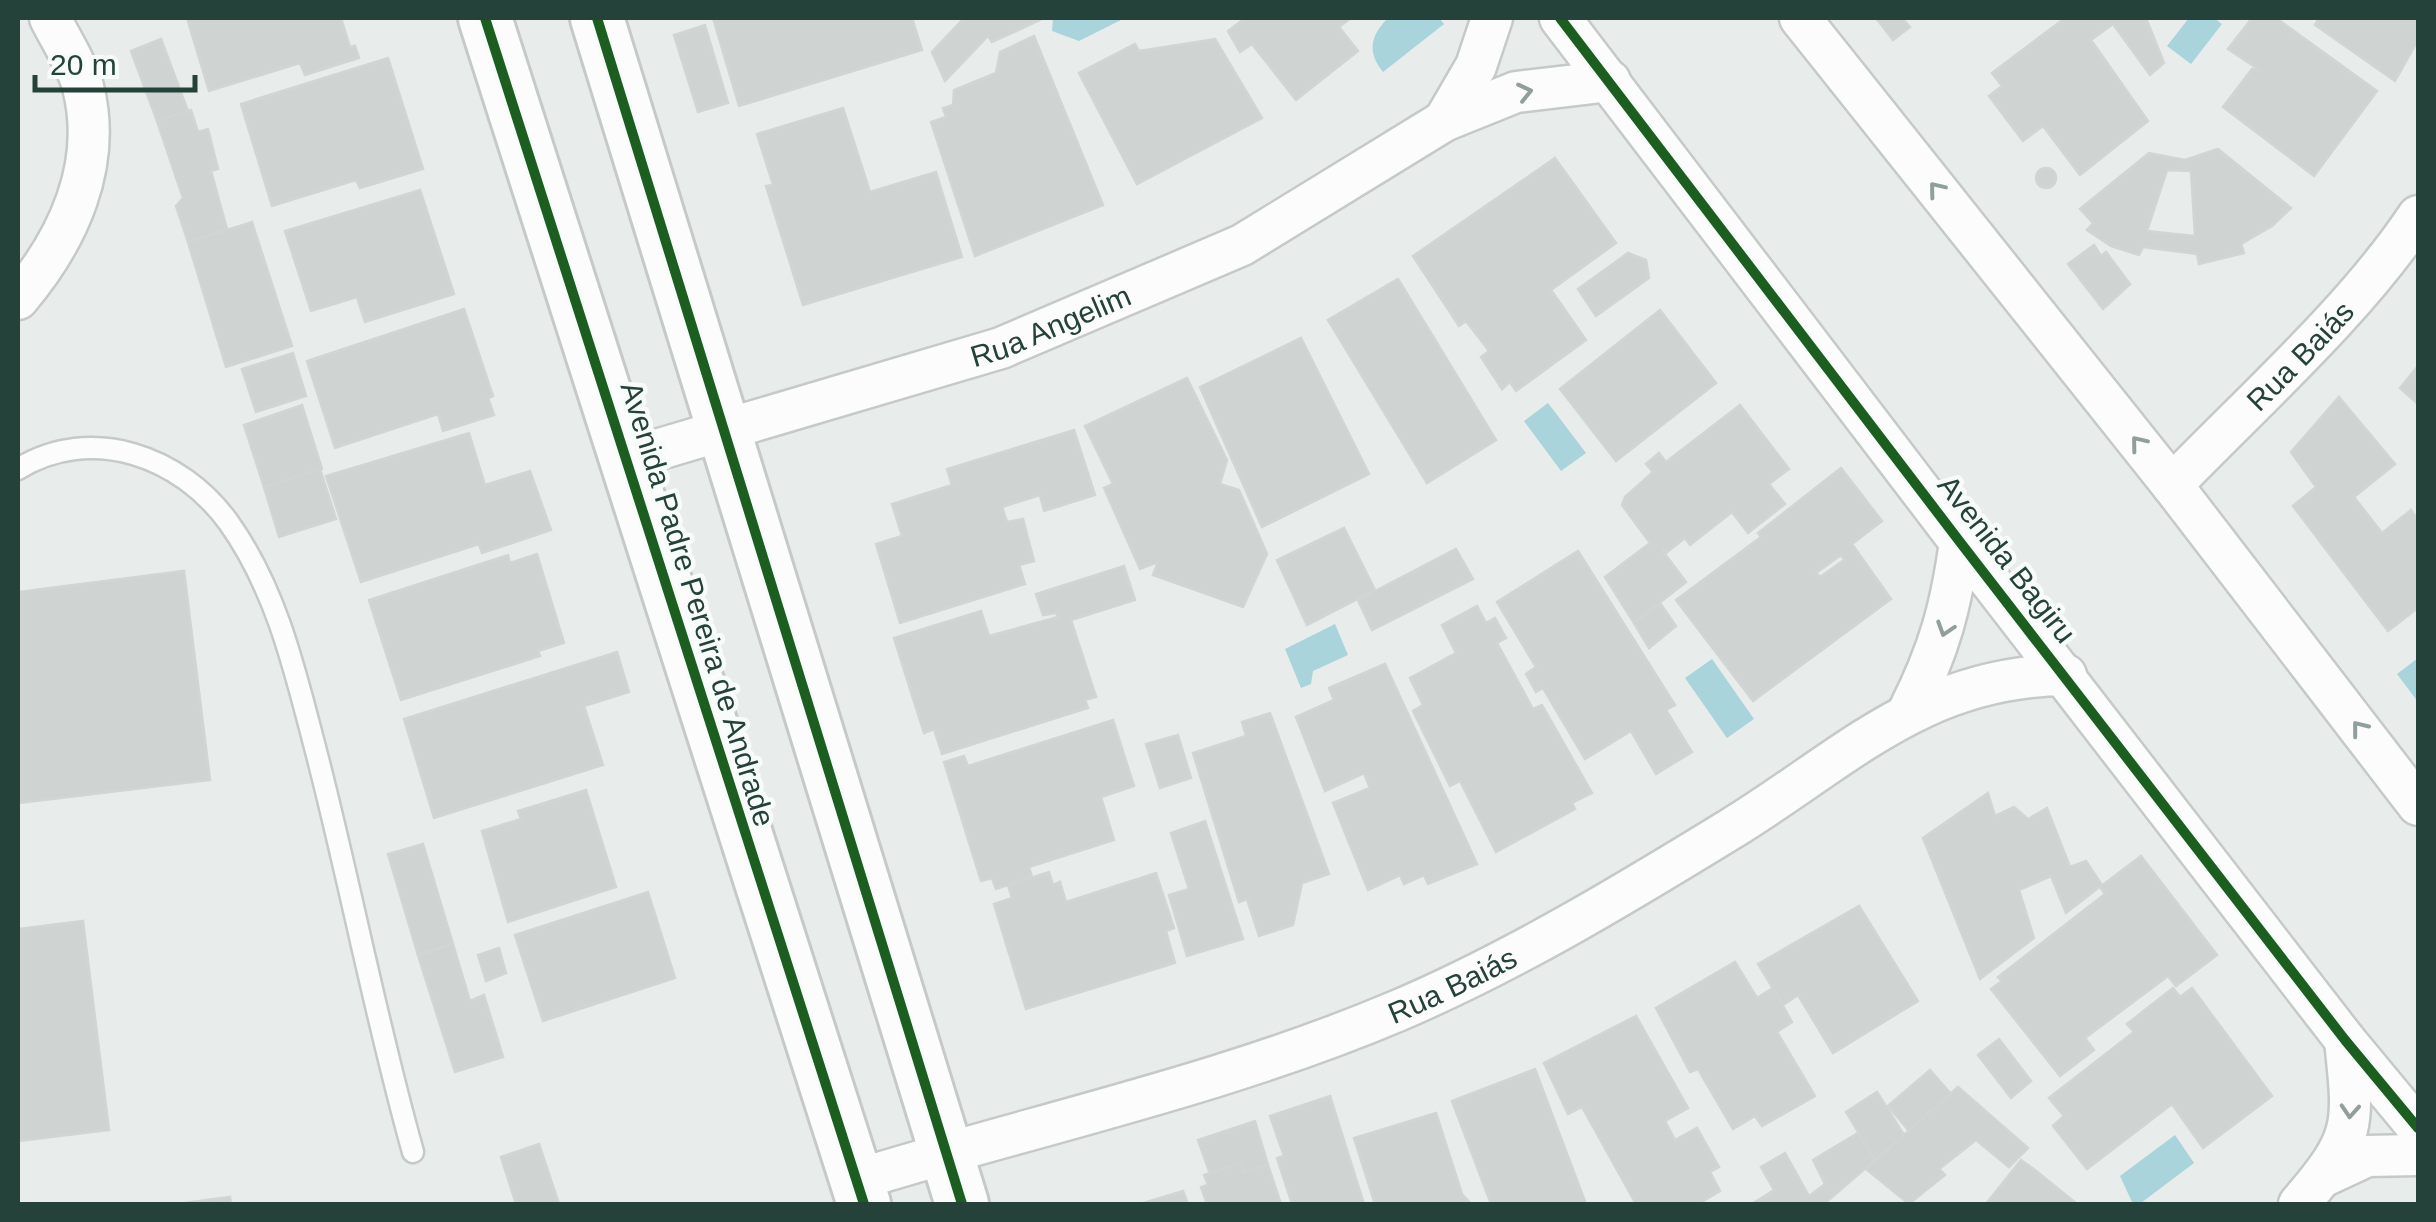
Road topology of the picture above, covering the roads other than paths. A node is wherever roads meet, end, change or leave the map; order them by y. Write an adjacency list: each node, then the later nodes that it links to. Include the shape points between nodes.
1 (50, 18): 10 (street, via 82,84 91,132 88,170 67,222)
2 (485, 18): 12 (street, Avenida Padre Pereira de Andrade)
3 (597, 18): 11 (street)
4 (1492, 18): 8 (street, Rua Angelim, via 1476,66)
5 (1560, 18): 7 (street, Avenida Bagiru)
6 (1800, 18): 14 (street, one-way to 6)
7 (1610, 81): 8 (street, Rua Angelim, one-way to 7, via 1516,92); 15 (street, Avenida Bagiru)
8 (1444, 122): 11 (street, Rua Angelim, via 1242,245 1001,348)
9 (2418, 216): 14 (street, Rua Baiás, via 2308,345)
10 (18, 299)
11 (728, 430): 12 (street, Rua Angelim); 22 (street)
12 (626, 459): 25 (street, Avenida Padre Pereira de Andrade)
13 (18, 469): 21 (lane, via 91,445 144,456 188,480 228,522 256,568 289,646)
14 (2172, 485): 18 (street, one-way to 14)
15 (1960, 542): 16 (street, Avenida Bagiru); 17 (street, one-way to 17, via 1951,612)
16 (2066, 675): 17 (street, Rua Baiás, via 1985,682); 19 (street, Avenida Bagiru)
17 (1910, 710): 22 (street, Rua Baiás, via 1732,829 1567,925 1400,1010 1261,1063)
18 (2418, 805)
19 (2345, 1040): 20 (street, Avenida Bagiru); 24 (street, one-way to 24, via 2352,1105 2346,1142)
20 (2418, 1128)
21 (413, 1152)
22 (946, 1154): 25 (street, Avenida Padre Pereira de Andrade); 26 (street)
23 (2418, 1155): 24 (street, via 2366,1156)
24 (2312, 1190)
25 (860, 1192)
26 (962, 1204)

